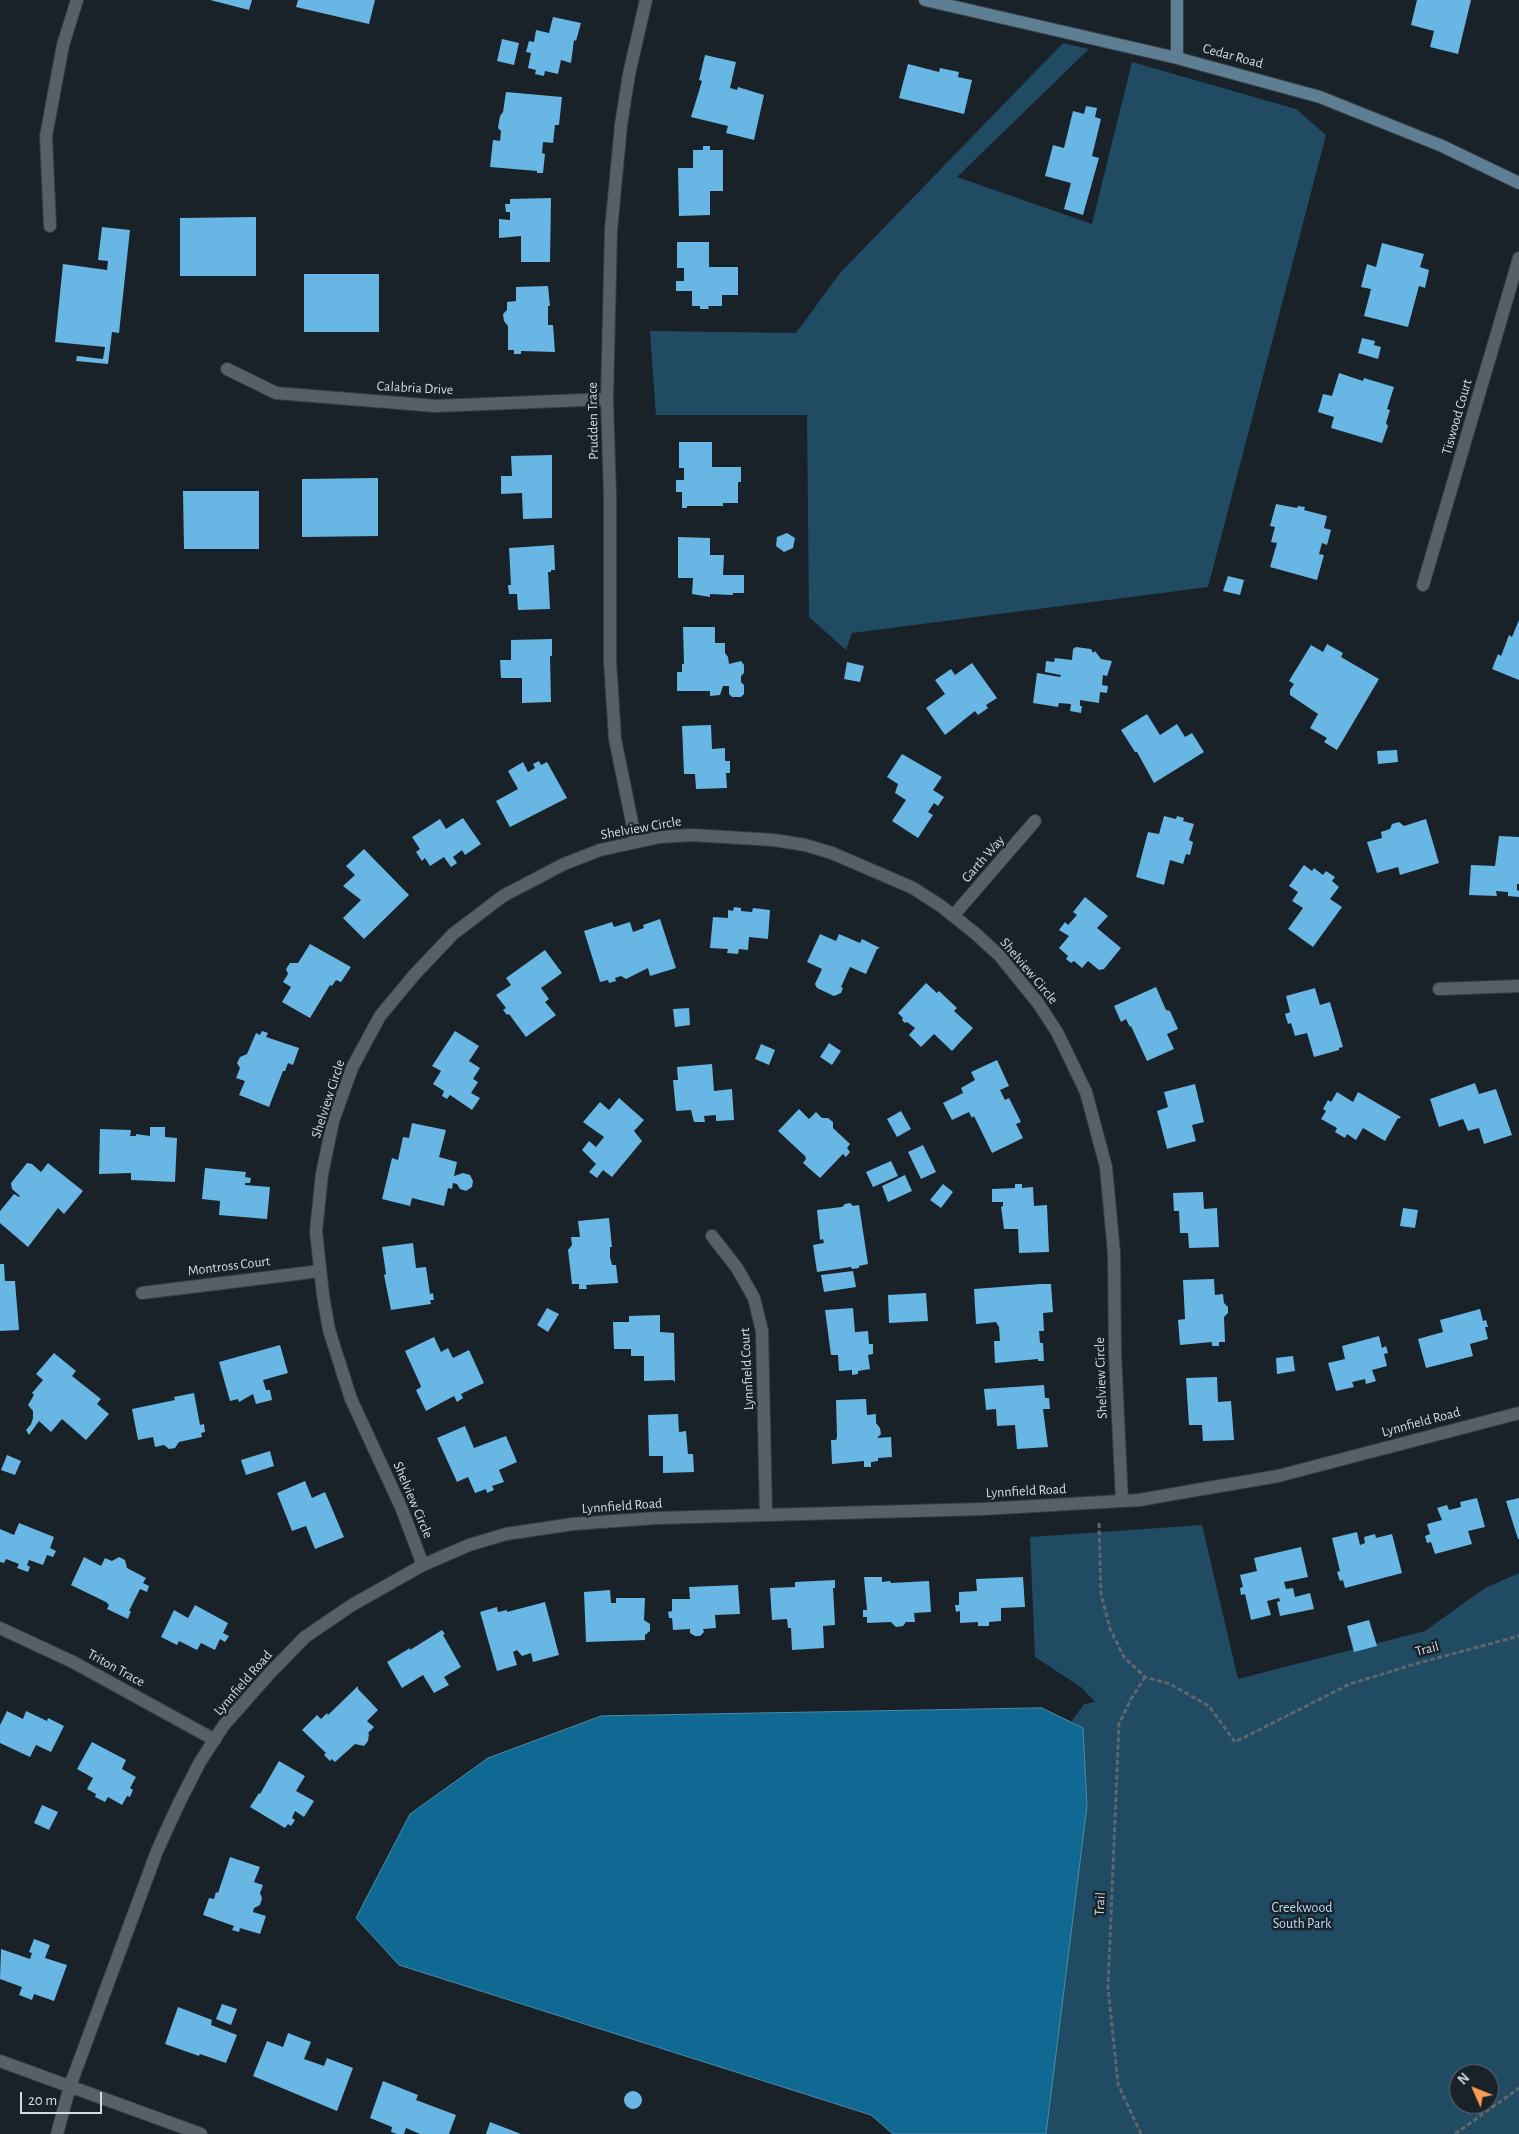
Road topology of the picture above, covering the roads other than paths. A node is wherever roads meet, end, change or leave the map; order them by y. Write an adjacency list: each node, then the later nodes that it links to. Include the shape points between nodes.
1 (77, 0): 7 (street, via 63,45 46,136)
2 (646, 0): 10 (street, Prudden Trace, via 628,74 621,125 611,230)
3 (925, 0): 5 (street, Cedar Road)
4 (1178, 0): 5 (street)
5 (1177, 58): 6 (street, Cedar Road, via 1320,96 1442,146)
6 (1519, 183)
7 (50, 226)
8 (1519, 258): 11 (street, Tiswood Court)
9 (227, 369): 10 (street, Calabria Drive, via 276,393 426,405)
10 (606, 399): 13 (street, Prudden Trace, via 610,496 610,661 615,739)
11 (1423, 584)
12 (1036, 821): 14 (street, Garth Way)
13 (636, 842): 14 (street, Shelview Circle, via 692,835 805,845 832,853 913,888); 18 (street, Shelview Circle, via 600,850 564,864 503,896 453,934 380,1016 352,1068 333,1121 322,1174 316,1231)
14 (953, 916): 21 (street, Shelview Circle, via 1000,956 1038,1003 1057,1032 1086,1092 1106,1167 1114,1252)
15 (1519, 986): 16 (street)
16 (1439, 990)
17 (712, 1236): 22 (street, Lynnfield Court, via 738,1268 754,1298 762,1331)
18 (320, 1271): 19 (street, Montross Court); 23 (street, Shelview Circle, via 329,1330 351,1399 401,1507)
19 (142, 1292)
20 (1519, 1413): 21 (street, Lynnfield Road, via 1278,1476)
21 (1122, 1501): 22 (street, Lynnfield Road)
22 (766, 1515): 23 (street, Lynnfield Road, via 572,1524 506,1534 469,1545)
23 (423, 1565): 25 (street, Lynnfield Road, via 352,1605 305,1637 224,1725)
24 (0, 1628): 25 (street, Triton Trace, via 73,1662)
25 (215, 1740): 27 (street, Lynnfield Road, via 200,1762 158,1851)
26 (0, 2062): 27 (street)
27 (70, 2086): 28 (street, Lynnfield Road); 29 (street)
28 (56, 2134)
29 (201, 2134)

